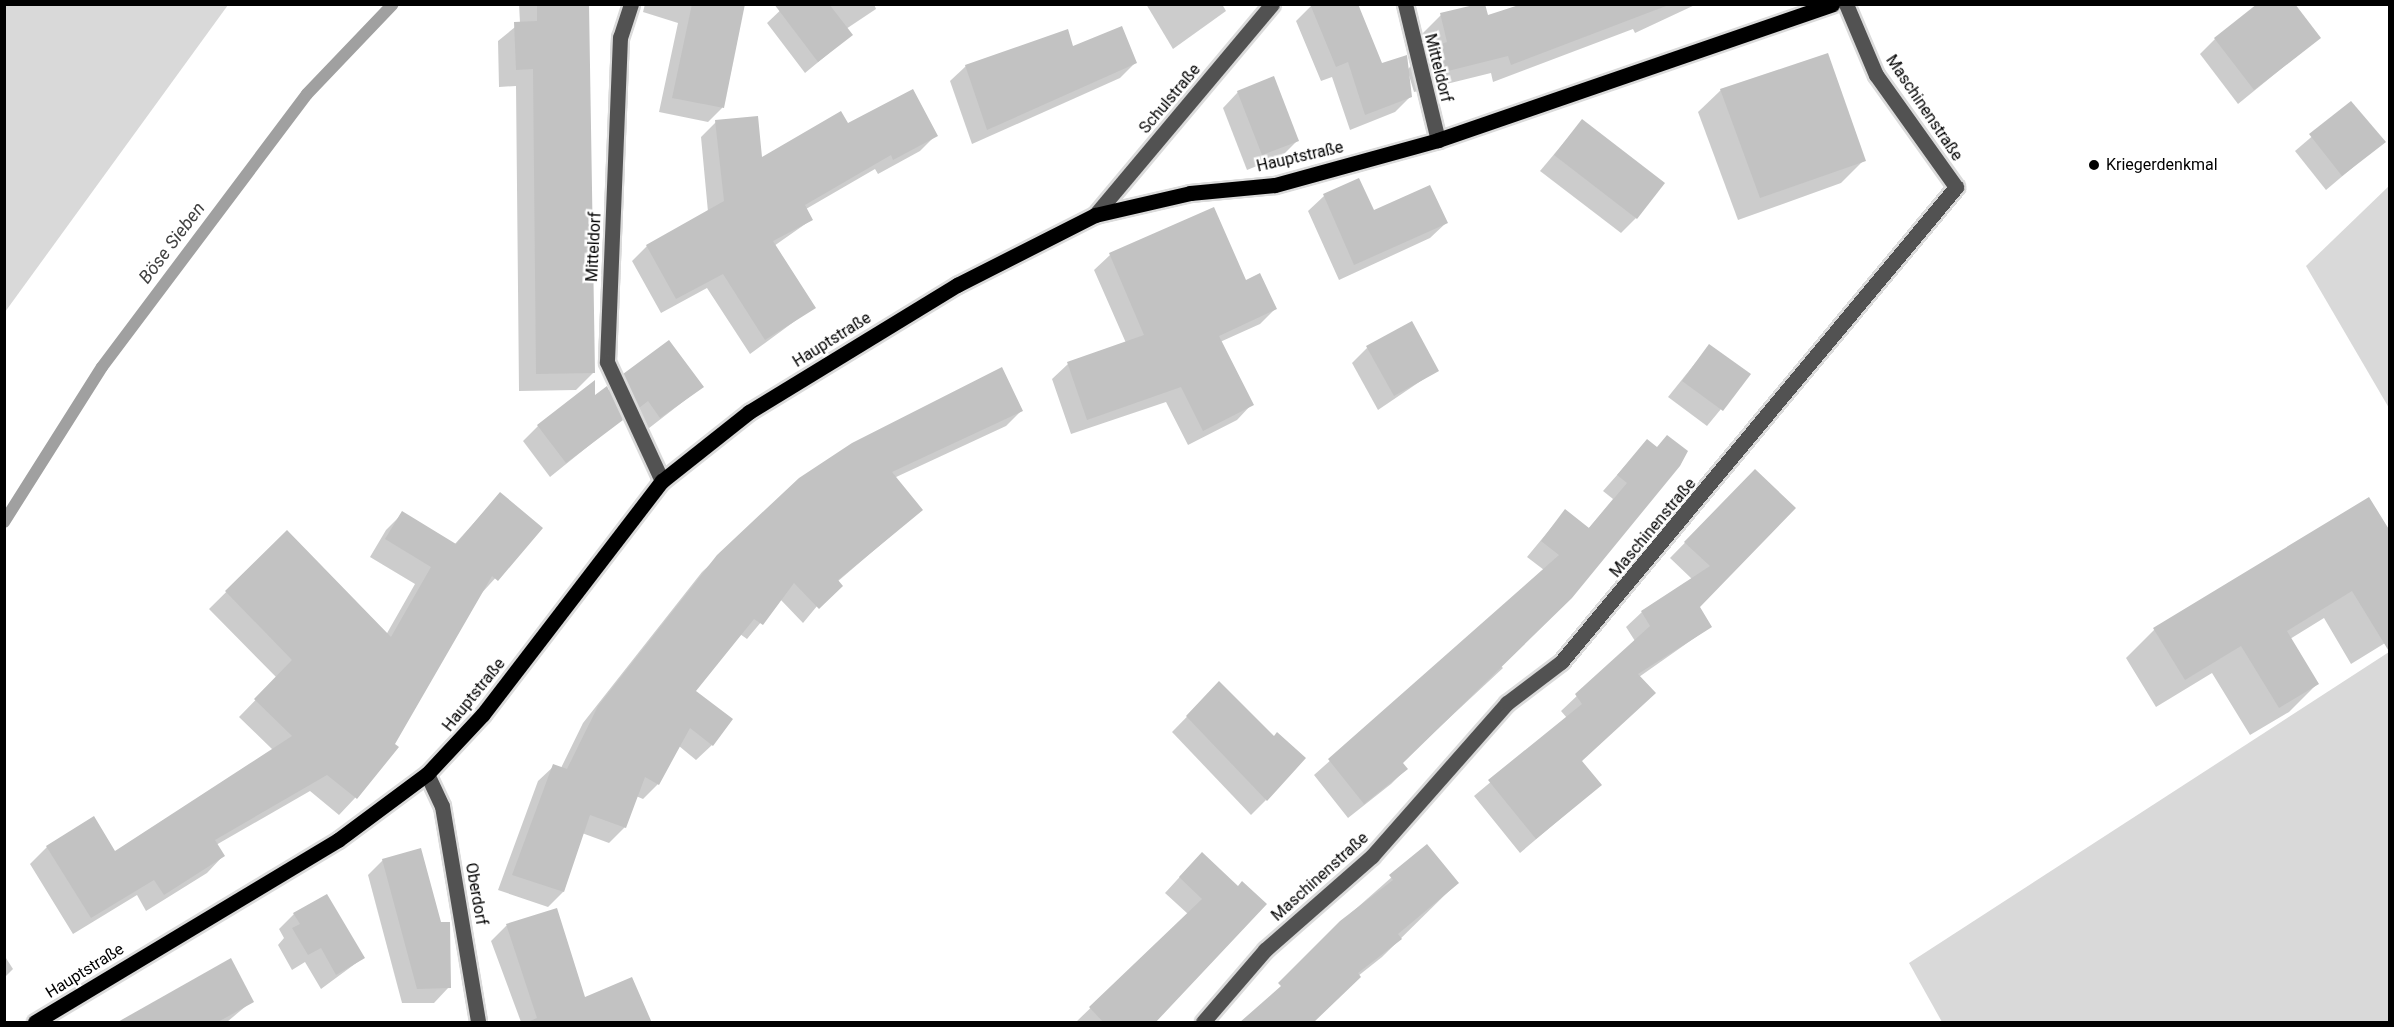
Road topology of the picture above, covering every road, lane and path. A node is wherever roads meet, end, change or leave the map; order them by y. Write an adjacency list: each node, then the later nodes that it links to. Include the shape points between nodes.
1 (631, 4): 8 (street, Mitteldorf, via 620,37 607,362)
2 (1272, 4): 7 (street, Schulstraße)
3 (1405, 4): 6 (street, Mitteldorf)
4 (1832, 4): 6 (main road, Hauptstraße)
5 (1845, 4): 12 (street, Maschinenstraße, via 1876,75 1956,187 1700,502 1561,662 1507,703 1372,856 1265,950)
6 (1438, 140): 7 (main road, Hauptstraße, via 1275,185 1190,193)
7 (1095, 215): 8 (main road, Hauptstraße, via 1034,241 810,374 709,440)
8 (662, 481): 9 (main road, Hauptstraße, via 483,714)
9 (427, 774): 10 (main road, Hauptstraße, via 338,840); 11 (street, Oberdorf, via 442,806)
10 (35, 1023)
11 (478, 1023)
12 (1203, 1023)

